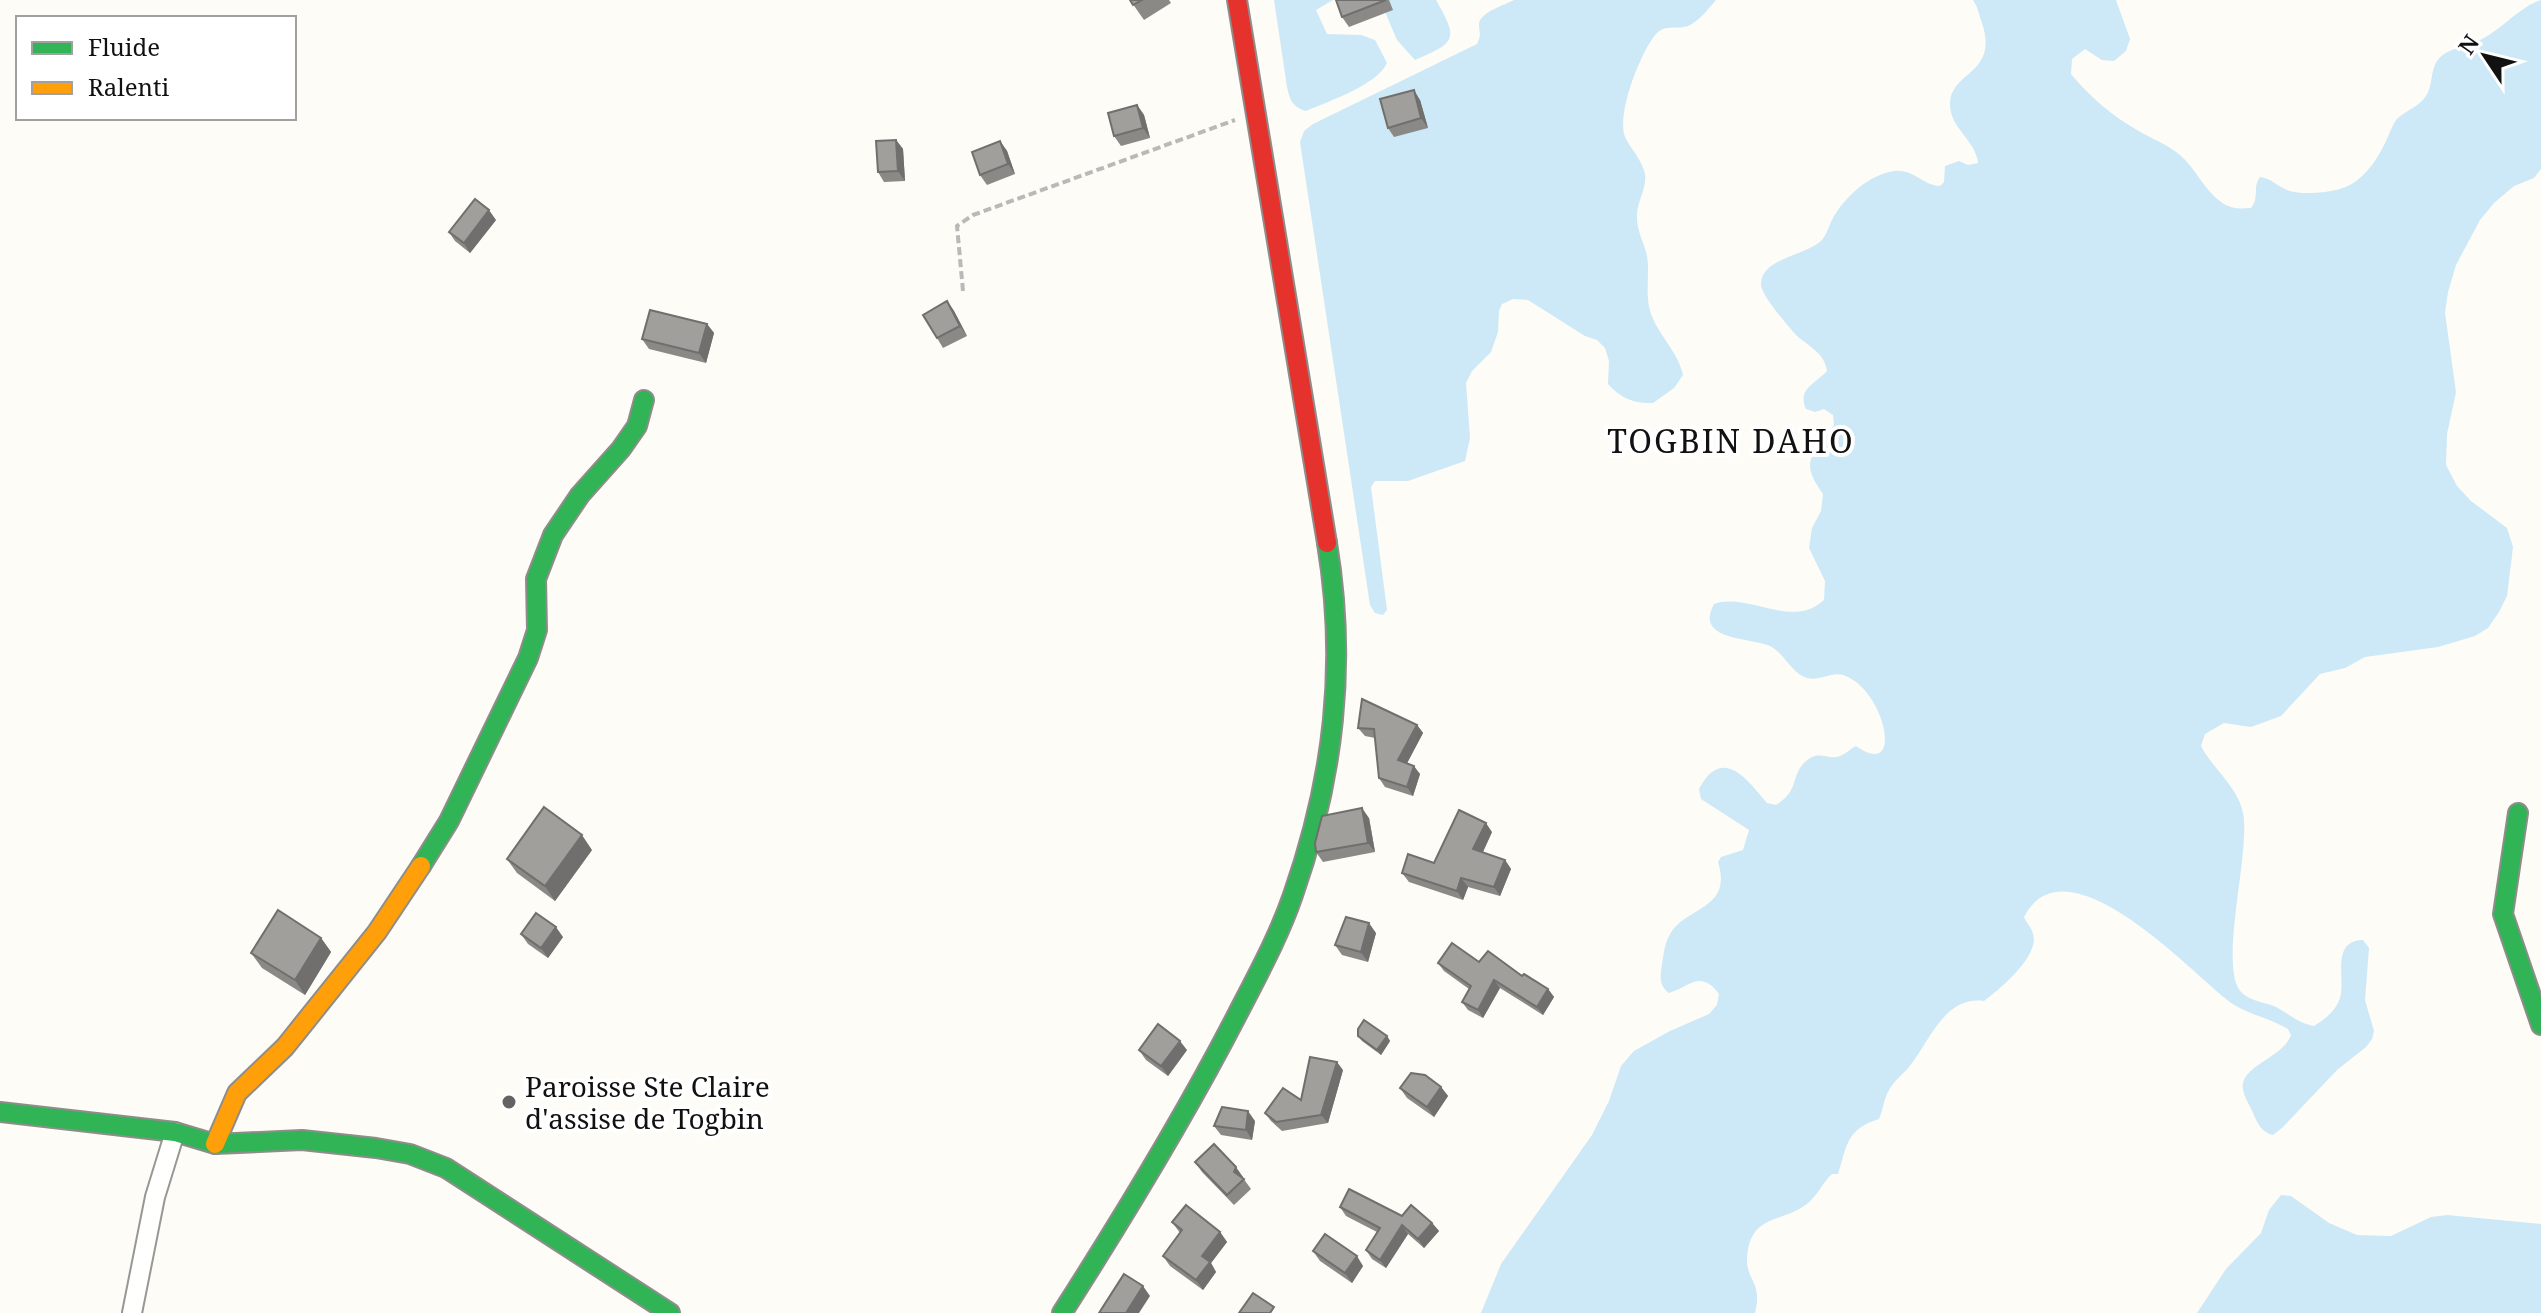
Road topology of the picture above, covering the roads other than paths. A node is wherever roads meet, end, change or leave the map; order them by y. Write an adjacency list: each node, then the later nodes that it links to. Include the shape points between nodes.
1 (1237, 0): 10 (street, via 1334,587 1339,649 1335,710 1294,894 1262,965 1151,1175)
2 (644, 400): 7 (street, via 637,426 553,535 536,579 537,630 528,658 449,821 377,932 285,1047 237,1093)
3 (2518, 813): 4 (street, via 2503,914)
4 (2541, 1025)
5 (0, 1112): 6 (street)
6 (175, 1132): 7 (street); 8 (street, via 155,1197)
7 (215, 1144): 9 (street, via 302,1140 410,1154 446,1168)
8 (132, 1313)
9 (670, 1313)
10 (1062, 1313)

